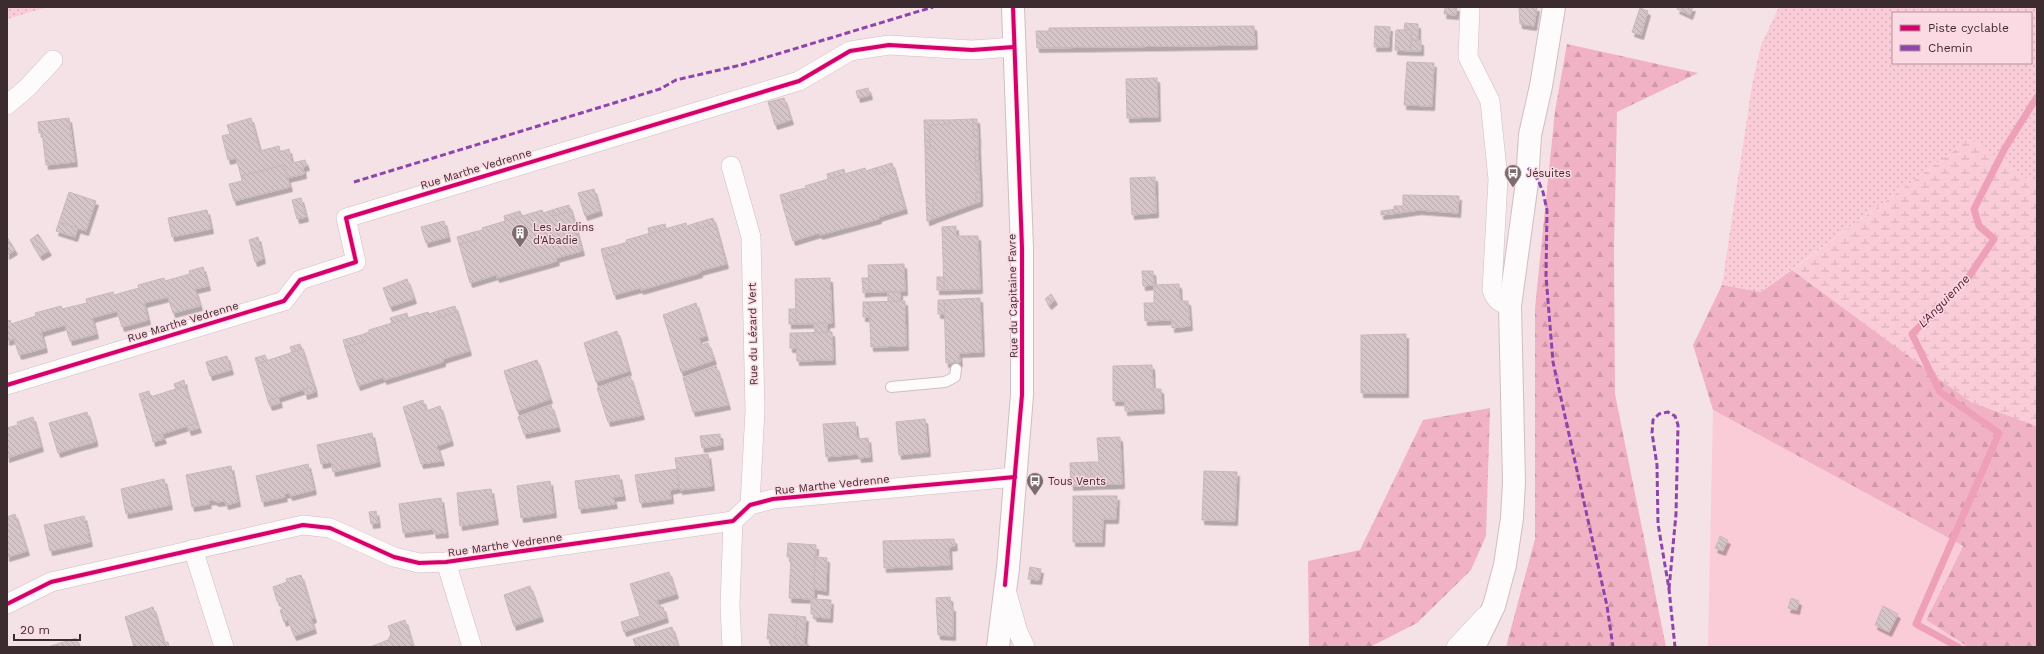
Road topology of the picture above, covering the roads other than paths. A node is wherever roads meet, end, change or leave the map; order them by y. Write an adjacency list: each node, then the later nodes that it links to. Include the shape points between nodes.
1 (1013, 7): 4 (street, Rue du Capitaine Favre)
2 (1470, 7): 8 (street, via 1468,57 1490,101 1498,179 1492,290 1500,303)
3 (1554, 7): 8 (street, via 1530,135 1527,182)
4 (1014, 48): 10 (street, Rue Marthe Vedrenne, via 972,50 889,45 850,52 799,81 346,218 356,262 300,280 284,301); 12 (street, Rue du Capitaine Favre, via 1023,332 1022,396)
5 (52, 60): 6 (street, via 27,88)
6 (7, 105)
7 (731, 166): 13 (street, Rue du Lézard Vert, via 751,237 755,410)
8 (1510, 306): 19 (street, via 1514,482 1505,565)
9 (956, 369): 11 (lane, via 955,377 946,382)
10 (7, 385)
11 (890, 387)
12 (1015, 477): 13 (street, Rue Marthe Vedrenne, via 773,499); 17 (street, Rue du Capitaine Favre)
13 (750, 505): 14 (street, Rue Marthe Vedrenne)
14 (733, 521): 16 (street, Rue Marthe Vedrenne); 22 (street, via 730,606)
15 (193, 549): 16 (street, Rue Marthe Vedrenne, via 303,525 330,528 394,557 419,563); 18 (street, Rue Marthe Vedrenne, via 51,582); 20 (street)
16 (446, 562): 21 (street)
17 (1005, 585): 23 (street, Rue du Capitaine Favre); 24 (street, via 1018,632)
18 (7, 604)
19 (1494, 606): 25 (street); 26 (street)
20 (224, 647)
21 (472, 647)
22 (732, 647)
23 (998, 647)
24 (1025, 647)
25 (1456, 647)
26 (1474, 647)

